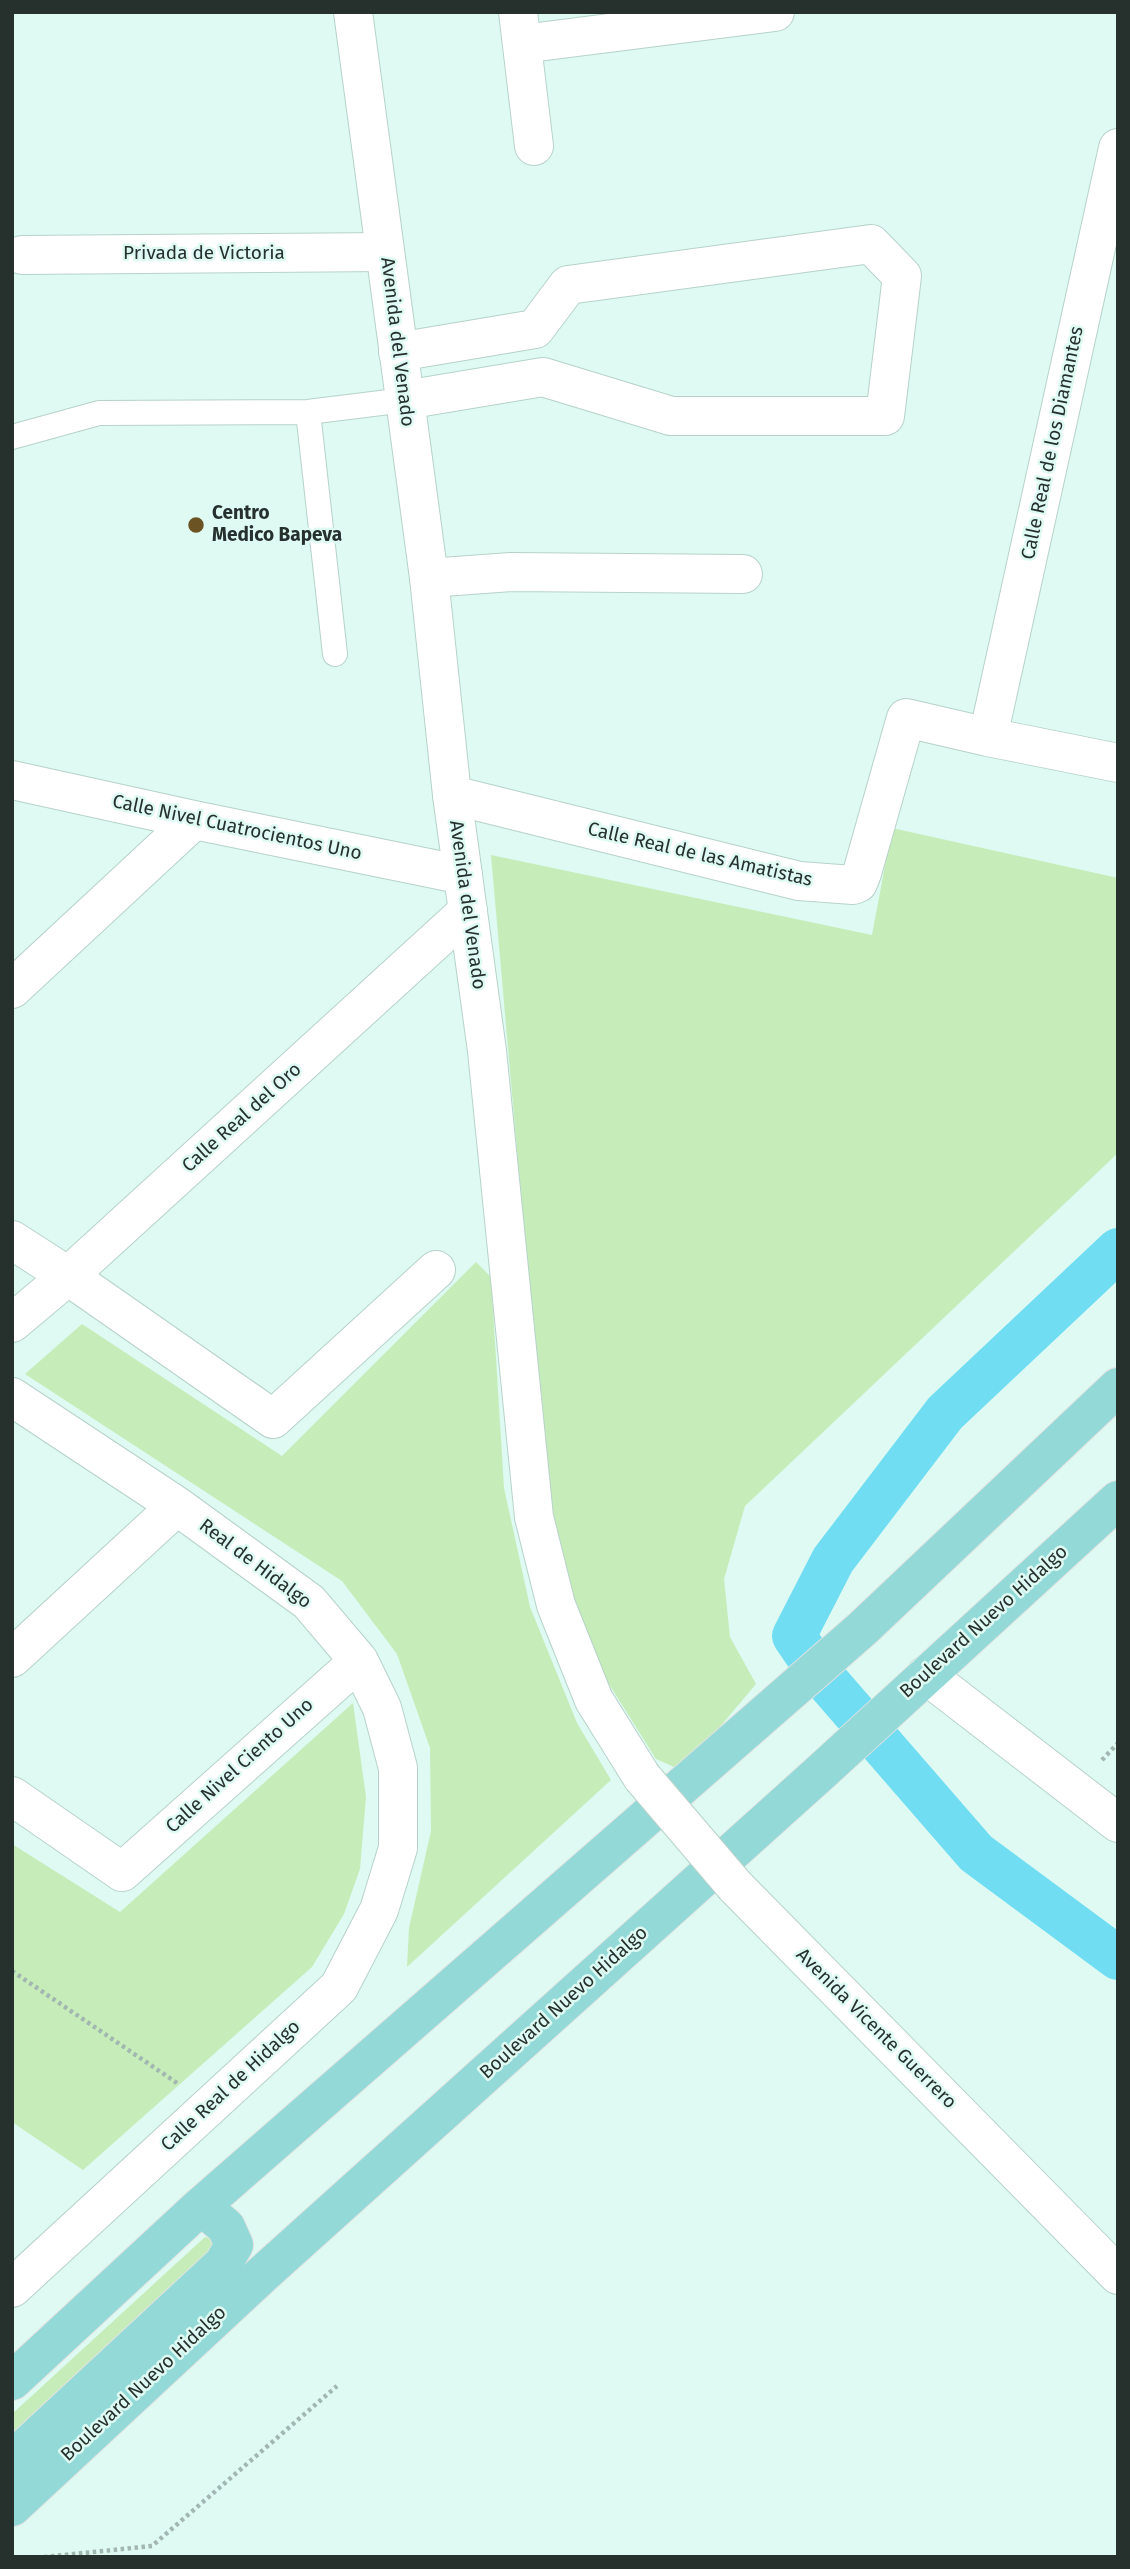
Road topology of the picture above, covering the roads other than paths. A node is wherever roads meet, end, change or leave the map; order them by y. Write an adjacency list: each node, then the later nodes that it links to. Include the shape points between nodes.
1 (353, 12): 6 (street, Avenida del Venado)
2 (775, 12): 3 (street)
3 (520, 28): 4 (street)
4 (534, 145)
5 (1118, 148): 17 (street, Calle Real de los Diamantes)
6 (385, 252): 7 (street, Privada de Victoria); 9 (street, Avenida del Venado)
7 (22, 255)
8 (535, 329): 9 (street); 10 (street); 10 (street, via 568,285 871,244 902,276 885,416 671,416)
9 (398, 352): 11 (street, Avenida del Venado)
10 (543, 377): 11 (street)
11 (405, 400): 12 (lane); 15 (street, Avenida del Venado)
12 (308, 412): 13 (lane, via 99,413); 16 (lane)
13 (12, 437)
14 (743, 574): 15 (street, via 511,572)
15 (429, 578): 20 (street, Avenida del Venado)
16 (335, 654)
17 (988, 737): 18 (street, Calle Real de las Amatistas); 20 (street, Calle Real de las Amatistas, via 906,718 862,873 852,885 799,881)
18 (1118, 763)
19 (12, 780): 21 (street, Calle Nivel Cuatrocientos Uno)
20 (452, 795): 22 (street, Avenida del Venado)
21 (194, 820): 22 (street, Calle Nivel Cuatrocientos Uno); 23 (street)
22 (465, 893): 26 (street, Calle Real del Oro); 35 (street, Avenida del Venado, via 487,1051 534,1517 556,1605 594,1700)
23 (12, 989)
24 (12, 1240): 26 (street)
25 (436, 1270): 26 (street, via 273,1419)
26 (68, 1276): 27 (street, Calle Real del Oro)
27 (12, 1323)
28 (1118, 1387): 39 (main road, via 862,1629)
29 (12, 1397): 31 (street, Real de Hidalgo)
30 (1118, 1500): 34 (main road, Boulevard Nuevo Hidalgo)
31 (177, 1506): 32 (street); 33 (street, Real de Hidalgo, via 309,1602)
32 (12, 1658)
33 (359, 1661): 36 (street, Calle Nivel Ciento Uno, via 121,1872); 38 (street, Real de Hidalgo, via 382,1708 398,1769)
34 (926, 1675): 37 (street); 46 (main road, Boulevard Nuevo Hidalgo)
35 (642, 1777): 40 (street, Avenida Vicente Guerrero, bridge, via 735,1886)
36 (12, 1796)
37 (1118, 1823)
38 (398, 1848): 41 (street, Calle Real de Hidalgo, via 379,1910 339,1987)
39 (201, 2206): 42 (main road); 45 (main road, via 226,2227 234,2245 223,2264)
40 (1118, 2275)
41 (12, 2288)
42 (75, 2324): 43 (main road); 44 (main road)
43 (12, 2346)
44 (12, 2381)
45 (12, 2460)
46 (12, 2507)

